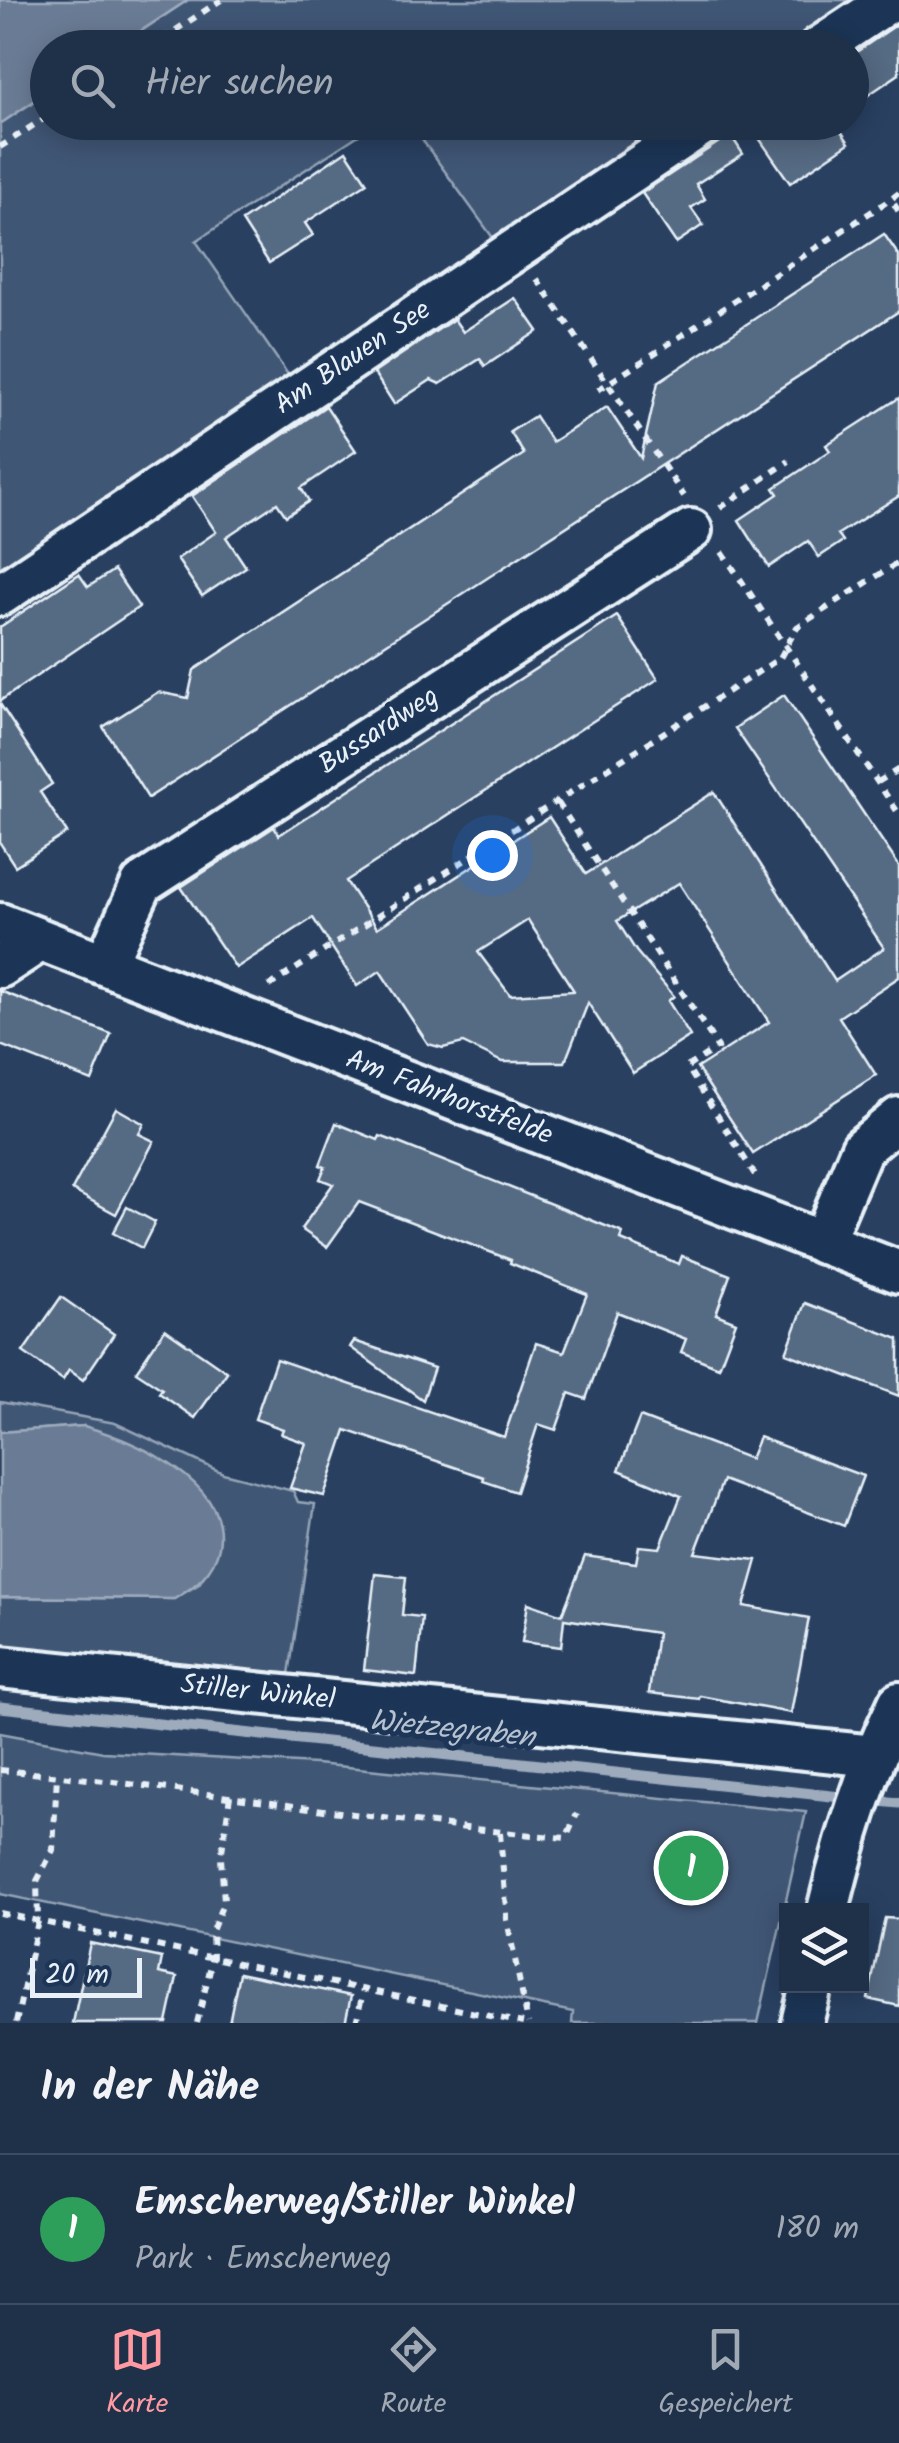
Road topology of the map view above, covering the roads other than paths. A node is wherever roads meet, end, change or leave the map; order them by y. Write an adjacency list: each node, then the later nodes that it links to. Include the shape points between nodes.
1 (890, 0): 2 (street)
2 (846, 30)
3 (679, 140): 5 (street, Am Blauen See)
4 (691, 530): 8 (street, Bussardweg, via 142,884)
5 (0, 595)
6 (0, 924): 7 (street, Am Fahrhorstfelde)
7 (41, 940): 8 (street, Am Fahrhorstfelde); 9 (street)
8 (105, 964): 11 (street, Am Fahrhorstfelde)
9 (0, 967)
10 (899, 1118): 11 (street, via 862,1148)
11 (822, 1243): 12 (street, Am Fahrhorstfelde)
12 (899, 1272)
13 (0, 1667): 15 (street, Stiller Winkel)
14 (899, 1703): 15 (street)
15 (871, 1762): 16 (street)
16 (830, 1903)
17 (809, 1993): 18 (street)
18 (802, 2023)

